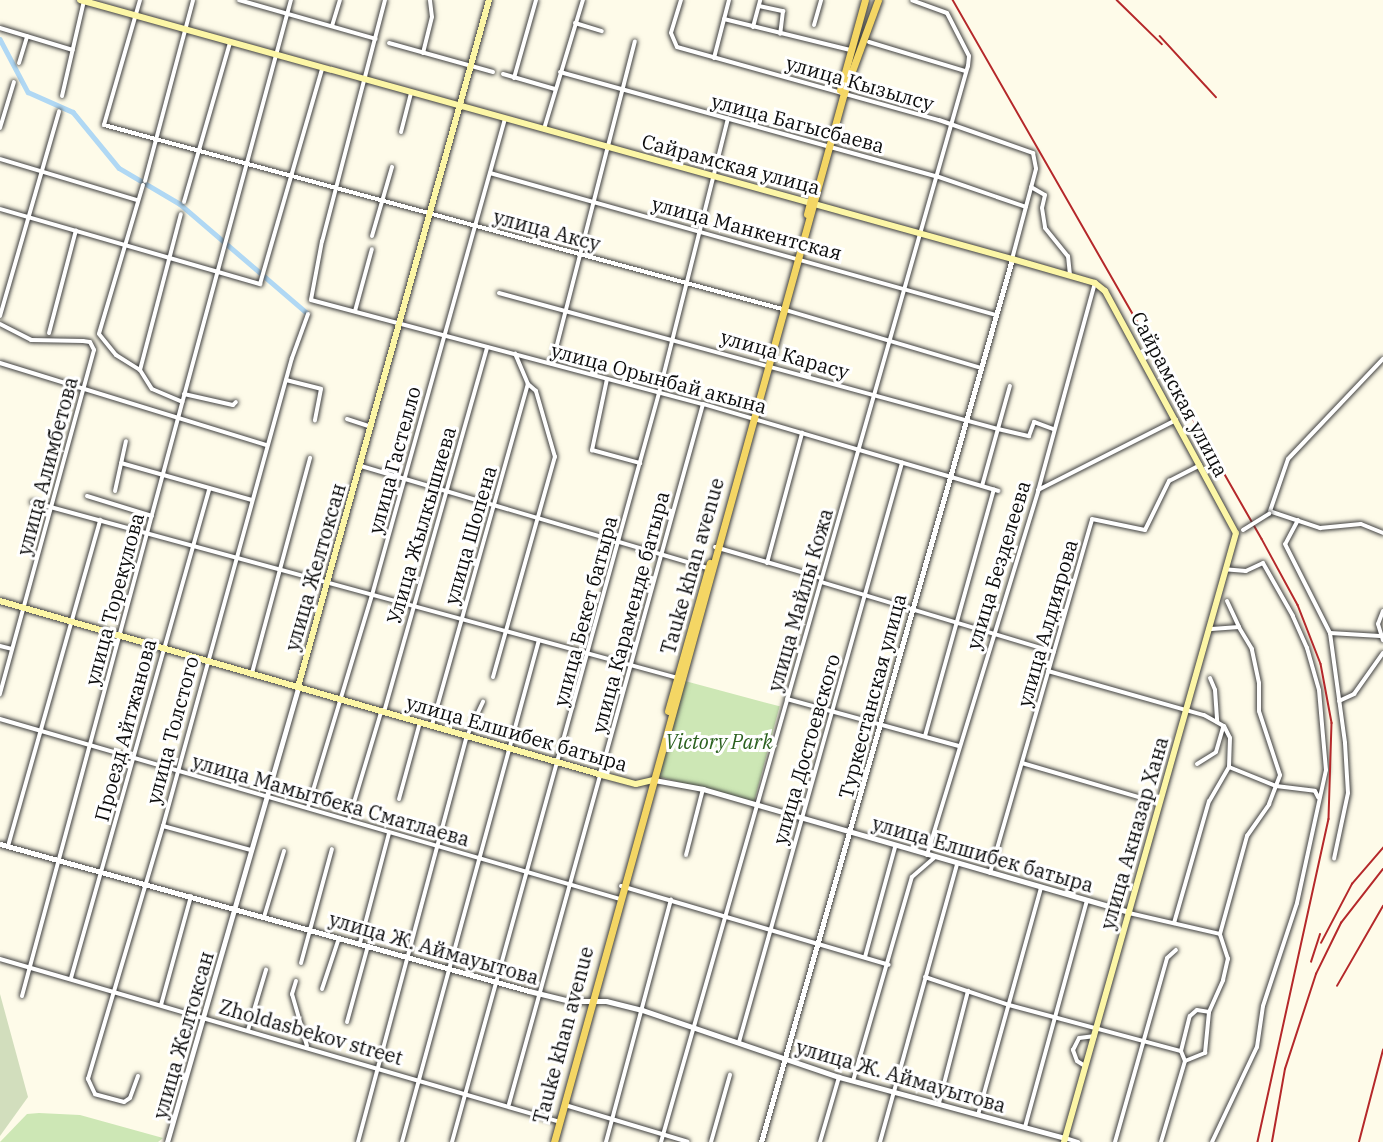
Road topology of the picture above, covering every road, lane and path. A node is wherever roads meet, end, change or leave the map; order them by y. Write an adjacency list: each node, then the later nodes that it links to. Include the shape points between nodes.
1 (83, 0): 21 (main road, Сайрамская улица); 37 (street)
2 (140, 0): 21 (street)
3 (193, 0): 28 (street)
4 (239, 0): 20 (street)
5 (291, 0): 20 (street, улица Торекулова)
6 (340, 0): 25 (street)
7 (385, 0): 32 (street)
8 (430, 0): 39 (street, via 432,17)
9 (489, 0): 43 (main road, улица Желтоксан)
10 (536, 0): 49 (street)
11 (583, 0): 23 (street)
12 (681, 0): 41 (street, улица Кызылсу, via 672,42)
13 (729, 0): 22 (street)
14 (760, 0): 19 (street)
15 (822, 0): 24 (street)
16 (865, 0): 38 (main road, Tauke khan avenue)
17 (878, 0): 54 (main road, Tauke khan avenue)
18 (912, 0): 61 (street, улица Майлы Кожа, via 947,13 969,56)
19 (759, 6): 26 (street); 30 (street, via 783,11)
20 (287, 15): 25 (street); 40 (street, улица Торекулова)
21 (136, 16): 28 (main road, Сайрамская улица); 65 (street, улица Аксу, via 105,126)
22 (724, 20): 26 (street); 41 (street)
23 (575, 23): 29 (street); 47 (street)
24 (814, 25)
25 (332, 26): 32 (street)
26 (753, 27): 30 (street)
27 (0, 28): 31 (street)
28 (185, 31): 35 (main road, Сайрамская улица); 65 (street)
29 (602, 31)
30 (780, 34): 38 (street)
31 (27, 36): 37 (street); 42 (street)
32 (376, 39): 50 (street)
33 (635, 41): 53 (street)
34 (869, 42): 45 (street)
35 (230, 43): 40 (main road, Сайрамская улица); 68 (street)
36 (389, 43): 39 (street)
37 (73, 50): 56 (street)
38 (851, 50): 54 (main road, Tauke khan avenue)
39 (423, 52): 43 (street)
40 (276, 57): 44 (main road, Сайрамская улица); 70 (street, улица Торекулова)
41 (714, 58): 54 (street, улица Кызылсу)
42 (19, 63)
43 (471, 66): 46 (street); 57 (main road, улица Желтоксан)
44 (322, 69): 50 (main road, Сайрамская улица); 76 (street)
45 (965, 70)
46 (493, 72)
47 (560, 72): 52 (street); 53 (street, улица Багысбаева)
48 (502, 74): 49 (street)
49 (514, 78): 52 (street)
50 (367, 80): 55 (main road, Сайрамская улица); 78 (street)
51 (14, 82): 62 (street)
52 (555, 89): 63 (street)
53 (621, 90): 59 (street, улица Багысбаева); 66 (street)
54 (843, 91): 61 (street, улица Кызылсу); 67 (main road, Tauke khan avenue)
55 (411, 93): 57 (main road, Сайрамская улица); 64 (street)
56 (62, 96)
57 (460, 106): 60 (main road, Сайрамская улица); 87 (main road, улица Желтоксан)
58 (59, 111): 72 (street)
59 (728, 119): 67 (street, улица Багысбаева); 74 (street, улица Бекет батыра)
60 (505, 120): 63 (main road, Сайрамская улица); 73 (street, улица Гастелло)
61 (951, 124): 75 (street, улица Майлы Кожа); 77 (street, улица Кызылсу, via 1033,153 1036,159)
62 (0, 128)
63 (544, 130): 66 (main road, Сайрамская улица)
64 (401, 132)
65 (156, 139): 68 (street, улица Аксу); 79 (street)
66 (605, 147): 74 (main road, Сайрамская улица); 80 (street)
67 (827, 148): 75 (street, улица Багысбаева); 83 (main road, Tauke khan avenue)
68 (199, 150): 70 (street, улица Аксу); 81 (street)
69 (0, 159): 72 (street)
70 (246, 165): 76 (street, улица Аксу); 100 (street, улица Торекулова)
71 (393, 167): 82 (street)
72 (40, 171): 79 (street); 88 (street)
73 (490, 173): 80 (street, улица Манкентская); 89 (street, улица Гастелло)
74 (713, 176): 83 (main road, Сайрамская улица); 91 (street, улица Бекет батыра)
75 (936, 176): 84 (street, улица Багысбаева); 92 (street, улица Майлы Кожа)
76 (292, 177): 78 (street, улица Аксу); 100 (street, via 262,282)
77 (1031, 187): 84 (street); 101 (street, via 1046,195 1042,208 1045,228 1068,256)
78 (338, 190): 82 (street, улица Аксу); 108 (street, улица Орынбай акына, via 322,241 311,300)
79 (137, 200): 94 (street)
80 (591, 201): 91 (street, улица Манкентская); 96 (street)
81 (184, 202)
82 (383, 202): 87 (street, улица Аксу); 93 (street)
83 (812, 203): 92 (main road, Сайрамская улица); 97 (main road, Tauke khan avenue)
84 (1026, 207): 99 (street)
85 (0, 209): 88 (street)
86 (181, 214): 98 (street)
87 (430, 215): 89 (street, улица Аксу); 112 (main road, улица Желтоксан)
88 (28, 217): 90 (street); 111 (street)
89 (475, 226): 96 (street, улица Аксу); 115 (street, улица Гастелло)
90 (76, 230): 94 (street); 114 (street)
91 (699, 230): 97 (street, улица Манкентская); 102 (street, улица Бекет батыра)
92 (920, 233): 99 (main road, Сайрамская улица); 104 (street, улица Майлы Кожа)
93 (372, 236)
94 (124, 244): 98 (street); 125 (street, via 99,334 116,355)
95 (372, 249): 108 (street)
96 (580, 254): 102 (street, улица Аксу); 106 (street)
97 (797, 256): 104 (street, улица Манкентская); 107 (main road, Tauke khan avenue)
98 (169, 257): 100 (street); 125 (street)
99 (1012, 259): 101 (main road, Сайрамская улица); 110 (street, Туркестанская улица)
100 (217, 272): 132 (street, улица Торекулова)
101 (1070, 276): 103 (main road, Сайрамская улица)
102 (686, 283): 107 (street, улица Аксу); 116 (street, улица Бекет батыра)
103 (1095, 283): 139 (main road, Сайрамская улица, via 1106,291); 145 (street, улица Безделеева)
104 (905, 288): 110 (street, улица Манкентская); 117 (street, улица Майлы Кожа)
105 (500, 293): 106 (street, улица Карасу)
106 (567, 310): 116 (street, улица Карасу); 122 (street)
107 (783, 310): 117 (street, улица Аксу); 123 (main road, Tauke khan avenue)
108 (355, 311): 112 (street, улица Орынбай акына)
109 (308, 314): 127 (street, улица Толстого)
110 (996, 315): 124 (street, Туркестанская улица)
111 (0, 316)
112 (400, 323): 115 (street, улица Орынбай акына); 143 (main road, улица Желтоксан)
113 (0, 324): 130 (street, улица Алимбетова, via 31,340 90,342 94,350)
114 (49, 333)
115 (444, 335): 118 (street, улица Орынбай акына); 158 (street, улица Гастелло)
116 (672, 338): 123 (street, улица Карасу); 131 (street, улица Бекет батыра)
117 (890, 341): 124 (street, улица Аксу); 133 (street, улица Майлы Кожа)
118 (487, 347): 119 (street, улица Орынбай акына); 162 (street, Улица Жылкышиева)
119 (515, 354): 122 (street, улица Орынбай акына); 128 (street)
120 (1383, 359): 169 (street, via 1288,459)
121 (0, 363): 130 (street)
122 (552, 364): 126 (street, улица Орынбай акына)
123 (768, 364): 133 (street, улица Карасу); 138 (main road, Tauke khan avenue)
124 (981, 368): 142 (street, Туркестанская улица)
125 (140, 370): 134 (street, via 152,389)
126 (607, 379): 131 (street, улица Орынбай акына); 152 (street, via 592,450)
127 (286, 380): 141 (street, via 321,389); 148 (street, улица Толстого)
128 (528, 384): 167 (street, улица Шопена); 171 (street, via 536,391 555,457)
129 (1010, 386): 144 (street)
130 (84, 390): 140 (street); 168 (street, улица Алимбетова)
131 (659, 393): 136 (street, улица Орынбай акына); 152 (street, улица Бекет батыра)
132 (184, 394): 134 (street, улица Торекулова); 135 (street, via 233,405)
133 (874, 395): 142 (street, улица Карасу); 149 (street, улица Майлы Кожа)
134 (182, 402): 140 (street, улица Торекулова)
135 (236, 402)
136 (703, 404): 138 (street, улица Орынбай акына); 180 (street, улица Караменде батыра)
137 (346, 419): 143 (street)
138 (753, 419): 146 (street, улица Орынбай акына); 179 (main road, Tauke khan avenue)
139 (1177, 419): 154 (main road, Сайрамская улица); 163 (street)
140 (177, 420): 148 (street); 156 (street, улица Торекулова)
141 (315, 420)
142 (965, 421): 144 (street, улица Карасу); 157 (street, Туркестанская улица)
143 (371, 427): 155 (main road, улица Желтоксан)
144 (998, 429): 145 (street, улица Карасу, via 1029,436 1034,422); 159 (street)
145 (1053, 429): 163 (street, улица Безделеева)
146 (802, 433): 149 (street, улица Орынбай акына); 182 (street)
147 (126, 441): 151 (street)
148 (267, 445): 165 (street, улица Толстого)
149 (859, 450): 153 (street, улица Орынбай акына); 186 (street, улица Майлы Кожа)
150 (310, 458): 185 (street)
151 (121, 462): 156 (street); 161 (street)
152 (640, 463): 177 (street, улица Бекет батыра)
153 (902, 463): 157 (street, улица Орынбай акына); 189 (street, улица Достоевского)
154 (1201, 464): 174 (main road, Сайрамская улица); 210 (street, улица Алдиярова, via 1169,481 1145,530 1092,519)
155 (361, 466): 158 (street); 187 (main road, улица Желтоксан)
156 (162, 476): 160 (street); 170 (street, улица Торекулова)
157 (950, 477): 159 (street, улица Орынбай акына); 194 (street, Туркестанская улица)
158 (404, 478): 162 (street); 188 (street, улица Гастелло)
159 (982, 486): 198 (street, улица Орынбай акына, via 996,490)
160 (209, 490): 165 (street); 178 (street, Проезд Айтжанова)
161 (115, 491)
162 (447, 491): 167 (street); 192 (street, Улица Жылкышиева)
163 (1038, 491): 204 (street, улица Безделеева)
164 (87, 496): 170 (street)
165 (252, 500): 181 (street, улица Толстого)
166 (32, 502): 168 (street)
167 (494, 505): 171 (street); 196 (street, улица Шопена)
168 (51, 507): 172 (street); 193 (street, улица Алимбетова)
169 (1270, 513): 173 (street); 174 (street, bridge)
170 (152, 516): 175 (street, улица Торекулова)
171 (540, 519): 177 (street); 201 (street)
172 (100, 520): 175 (street); 197 (street)
173 (1298, 520): 176 (street, via 1320,528 1361,524); 202 (street, via 1285,544)
174 (1239, 532): 184 (main road, улица Акназар Хана)
175 (148, 533): 178 (street); 203 (street, улица Торекулова)
176 (1383, 533)
177 (618, 544): 180 (street); 212 (street, улица Бекет батыра)
178 (192, 545): 181 (street); 208 (street, Проезд Айтжанова)
179 (717, 548): 182 (street); 183 (main road, Tauke khan avenue)
180 (661, 555): 183 (street); 214 (street, улица Караменде батыра)
181 (236, 558): 185 (street); 213 (street, улица Толстого)
182 (767, 563): 186 (street)
183 (710, 569): 219 (main road, Tauke khan avenue)
184 (1224, 569): 200 (main road, улица Акназар Хана); 252 (street, via 1246,571 1263,562 1308,648 1326,735 1326,770)
185 (279, 570): 187 (street); 216 (street)
186 (821, 580): 189 (street); 222 (street, улица Майлы Кожа)
187 (327, 583): 188 (street); 220 (main road, улица Желтоксан)
188 (372, 595): 192 (street); 223 (street, улица Гастелло)
189 (866, 595): 194 (street); 226 (street, улица Достоевского)
190 (0, 601): 193 (main road, улица Елшибек батыра)
191 (1227, 601): 199 (street)
192 (414, 606): 196 (street); 228 (street, Улица Жылкышиева)
193 (24, 608): 197 (main road, улица Елшибек батыра); 209 (street, улица Алимбетова)
194 (912, 608): 198 (street); 232 (street, Туркестанская улица)
195 (1383, 611): 205 (street, via 1378,624)
196 (462, 619): 201 (street); 233 (street, улица Шопена)
197 (70, 620): 203 (main road, улица Елшибек батыра); 235 (street)
198 (955, 622): 204 (street); 237 (street)
199 (1239, 627): 200 (street); 249 (street, via 1257,665 1258,711 1280,775)
200 (1207, 629): 227 (main road, улица Акназар Хана)
201 (507, 632): 206 (street); 217 (street)
202 (1330, 633): 205 (street); 225 (street)
203 (119, 634): 208 (main road, улица Елшибек батыра); 239 (street, улица Торекулова)
204 (992, 634): 210 (street); 238 (street, улица Безделеева)
205 (1381, 638)
206 (539, 640): 212 (street); 240 (street)
207 (0, 646): 209 (street)
208 (163, 647): 213 (main road, улица Елшибек батыра); 241 (street, Проезд Айтжанова)
209 (12, 649): 221 (street, улица Алимбетова)
210 (1054, 652): 215 (street, улица Алдиярова)
211 (1383, 653): 225 (street, via 1354,694)
212 (588, 655): 214 (street); 242 (street, улица Бекет батыра)
213 (207, 659): 216 (main road, улица Елшибек батыра); 246 (street, улица Толстого)
214 (632, 666): 219 (street); 247 (street, улица Караменде батыра)
215 (1048, 671): 227 (street); 243 (street, улица Алдиярова)
216 (252, 673): 220 (main road, улица Елшибек батыра)
217 (493, 677)
218 (1210, 678): 231 (street)
219 (679, 679): 248 (main road, Tauke khan avenue)
220 (298, 687): 223 (main road, улица Елшибек батыра); 251 (street, улица Желтоксан)
221 (0, 694)
222 (787, 699): 226 (street); 255 (street, улица Майлы Кожа)
223 (342, 700): 228 (main road, улица Елшибек батыра); 256 (street, улица Гастелло)
224 (483, 701): 236 (street)
225 (1339, 701): 273 (street, via 1348,793)
226 (832, 710): 232 (street); 258 (street, улица Достоевского)
227 (1186, 711): 231 (street); 254 (main road, улица Акназар Хана)
228 (383, 712): 230 (main road, улица Елшибек батыра); 257 (street)
229 (0, 719): 235 (street, улица Мамытбека Сматлаева)
230 (420, 722): 233 (main road, улица Елшибек батыра); 253 (street)
231 (1217, 722): 234 (street)
232 (880, 723): 237 (street); 261 (street, Туркестанская улица)
233 (431, 726): 236 (main road, улица Елшибек батыра)
234 (1224, 726): 244 (street, via 1216,752); 245 (street, via 1230,738)
235 (39, 731): 239 (street, улица Мамытбека Сматлаева); 264 (street)
236 (467, 736): 240 (main road, улица Елшибек батыра); 263 (street)
237 (925, 736): 238 (street)
238 (959, 746): 270 (street, улица Безделеева)
239 (91, 748): 241 (street, улица Мамытбека Сматлаева); 274 (street, улица Торекулова)
240 (510, 749): 242 (main road, улица Елшибек батыра); 272 (street)
241 (133, 759): 246 (street, улица Мамытбека Сматлаева); 276 (street, Проезд Айтжанова)
242 (559, 763): 247 (main road, улица Елшибек батыра); 277 (street, улица Бекет батыра)
243 (1022, 763): 254 (street); 278 (street, улица Алдиярова)
244 (1197, 764)
245 (1229, 767): 249 (street); 291 (street, via 1209,801)
246 (177, 770): 251 (street, улица Мамытбека Сматлаева); 259 (street, улица Толстого)
247 (602, 775): 248 (main road, улица Елшибек батыра, via 636,784); 280 (street, улица Караменде батыра)
248 (652, 781): 250 (street, улица Елшибек батыра); 281 (main road, Tauke khan avenue)
249 (1276, 786): 252 (street, via 1315,791); 294 (street, via 1247,836)
250 (703, 789): 255 (street, улица Елшибек батыра); 269 (street)
251 (267, 796): 256 (street, улица Мамытбека Сматлаева); 267 (street, улица Желтоксан)
252 (1319, 798): 368 (street, via 1297,903 1263,1006 1257,1047)
253 (399, 799)
254 (1159, 803): 288 (main road, улица Акназар Хана)
255 (756, 806): 258 (street, улица Елшибек батыра); 289 (street, улица Майлы Кожа)
256 (308, 807): 257 (street, улица Мамытбека Сматлаева)
257 (349, 819): 260 (street, улица Мамытбека Сматлаева)
258 (801, 819): 261 (street, улица Елшибек батыра); 292 (street, улица Достоевского)
259 (163, 826): 267 (street); 279 (street, улица Толстого)
260 (389, 833): 263 (street, улица Мамытбека Сматлаева); 296 (street)
261 (850, 833): 265 (street, улица Елшибек батыра); 297 (street, Туркестанская улица)
262 (0, 844): 264 (street, улица Ж. Аймауытова)
263 (438, 845): 272 (street, улица Мамытбека Сматлаева); 300 (street)
264 (8, 846): 274 (street, улица Ж. Аймауытова)
265 (895, 847): 270 (street, улица Елшибек батыра); 301 (street)
266 (332, 849): 293 (street)
267 (252, 850): 287 (street, улица Желтоксан)
268 (284, 851): 290 (street)
269 (686, 855)
270 (927, 855): 271 (street, улица Елшибек батыра)
271 (934, 858): 275 (street, улица Елшибек батыра); 304 (street, via 912,877)
272 (480, 859): 277 (street, улица Мамытбека Сматлаева); 306 (street)
273 (1334, 859)
274 (58, 860): 276 (street, улица Ж. Аймауытова); 305 (street, улица Торекулова)
275 (957, 864): 278 (street, улица Елшибек батыра); 308 (street)
276 (101, 872): 279 (street, улица Ж. Аймауытова); 309 (street, Проезд Айтжанова)
277 (527, 872): 280 (street, улица Мамытбека Сматлаева); 311 (street, улица Бекет батыра)
278 (990, 874): 282 (street, улица Елшибек батыра)
279 (145, 884): 283 (street, улица Ж. Аймауытова); 313 (street, улица Толстого)
280 (571, 885): 284 (street, улица Мамытбека Сматлаева); 315 (street, улица Караменде батыра)
281 (622, 887): 284 (main road, Tauke khan avenue); 285 (street)
282 (1041, 888): 286 (street, улица Елшибек батыра); 319 (street)
283 (191, 896): 287 (street, улица Ж. Аймауытова); 318 (street)
284 (619, 899): 317 (main road, Tauke khan avenue)
285 (671, 900): 289 (street); 320 (street)
286 (1087, 901): 288 (street, улица Елшибек батыра); 323 (street)
287 (236, 909): 290 (street, улица Ж. Аймауытова); 322 (street, улица Желтоксан)
288 (1128, 912): 291 (street); 326 (main road, улица Акназар Хана)
289 (726, 914): 292 (street); 325 (street, улица Майлы Кожа)
290 (264, 917): 293 (street, улица Ж. Аймауытова)
291 (1174, 923): 294 (street)
292 (773, 928): 297 (street); 330 (street, улица Достоевского)
293 (310, 929): 295 (street, улица Ж. Аймауытова); 303 (street)
294 (1220, 934): 321 (street, via 1228,958)
295 (340, 938): 296 (street, улица Ж. Аймауытова); 312 (street)
296 (360, 943): 298 (street, улица Ж. Аймауытова)
297 (818, 943): 301 (street); 333 (street, Туркестанская улица)
298 (368, 945): 300 (street, улица Ж. Аймауытова); 324 (street)
299 (1176, 950): 329 (street, via 1167,958)
300 (408, 957): 306 (street, улица Ж. Аймауытова); 335 (street)
301 (865, 957): 304 (street)
302 (0, 959): 305 (street, Zholdasbekov street)
303 (301, 963)
304 (889, 965): 341 (street)
305 (28, 966): 309 (street, Zholdasbekov street); 316 (street, улица Торекулова)
306 (451, 969): 311 (street, улица Ж. Аймауытова); 340 (street)
307 (266, 970): 327 (street)
308 (925, 977): 314 (street); 343 (street)
309 (71, 978): 313 (street, Zholdasbekov street)
310 (296, 981): 331 (street, via 292,994)
311 (496, 982): 315 (street, улица Ж. Аймауытова); 342 (street, улица Бекет батыра)
312 (322, 989)
313 (111, 991): 318 (street, Zholdasbekov street); 338 (street, улица Толстого, via 88,1079 95,1094 124,1102 130,1098)
314 (968, 991): 319 (street); 344 (street)
315 (541, 994): 317 (street, улица Ж. Аймауытова, via 570,1001); 345 (street, улица Караменде батыра)
316 (22, 996)
317 (592, 1000): 320 (street, улица Ж. Аймауытова); 346 (main road, Tauke khan avenue)
318 (160, 1005): 322 (street, Zholdasbekov street)
319 (1009, 1005): 323 (street); 347 (street)
320 (642, 1010): 325 (street, улица Ж. Аймауытова); 348 (street)
321 (1209, 1012): 332 (street, via 1193,1011); 334 (street, via 1205,1053)
322 (206, 1017): 327 (street, Zholdasbekov street); 353 (street, улица Желтоксан)
323 (1053, 1017): 326 (street); 350 (street)
324 (347, 1022)
325 (692, 1027): 330 (street, улица Ж. Аймауытова); 351 (street, улица Майлы Кожа)
326 (1097, 1028): 328 (main road, улица Акназар Хана); 329 (street)
327 (248, 1029): 331 (street, Zholdasbekov street)
328 (1095, 1036): 336 (main road, улица Акназар Хана); 336 (street, via 1079,1038 1073,1050 1077,1061)
329 (1144, 1041): 332 (street); 366 (street)
330 (739, 1042): 333 (street, улица Ж. Аймауытова)
331 (307, 1046): 335 (street, Zholdasbekov street)
332 (1181, 1051): 334 (street)
333 (783, 1057): 339 (street, улица Ж. Аймауытова); 362 (street, Туркестанская улица)
334 (1185, 1061): 367 (street)
335 (379, 1067): 340 (street, Zholdasbekov street); 354 (street)
336 (1086, 1067): 352 (main road, улица Акназар Хана)
337 (730, 1075): 361 (street)
338 (138, 1076)
339 (839, 1077): 341 (street, улица Ж. Аймауытова); 363 (street)
340 (421, 1079): 342 (street, Zholdasbekov street); 355 (street)
341 (853, 1081): 343 (street, улица Ж. Аймауытова)
342 (466, 1092): 345 (street, Zholdasbekov street); 356 (street, улица Бекет батыра)
343 (894, 1092): 344 (street, улица Ж. Аймауытова); 364 (street)
344 (939, 1103): 347 (street, улица Ж. Аймауытова)
345 (509, 1104): 349 (street, Zholdasbekov street)
346 (564, 1105): 348 (street); 349 (main road, Tauke khan avenue)
347 (978, 1115): 350 (street, улица Ж. Аймауытова)
348 (612, 1119): 351 (street); 358 (street)
349 (558, 1121): 357 (main road, Tauke khan avenue)
350 (1025, 1127): 352 (street, улица Ж. Аймауытова)
351 (663, 1134): 359 (street, улица Майлы Кожа); 360 (street)
352 (1065, 1140): 365 (street)
353 (167, 1142)
354 (358, 1142)
355 (402, 1142)
356 (452, 1142)
357 (552, 1142)
358 (606, 1142)
359 (661, 1142)
360 (688, 1142)
361 (711, 1142)
362 (761, 1142)
363 (820, 1142)
364 (880, 1142)
365 (1078, 1142)
366 (1115, 1142)
367 (1161, 1142)
368 (1212, 1142)

